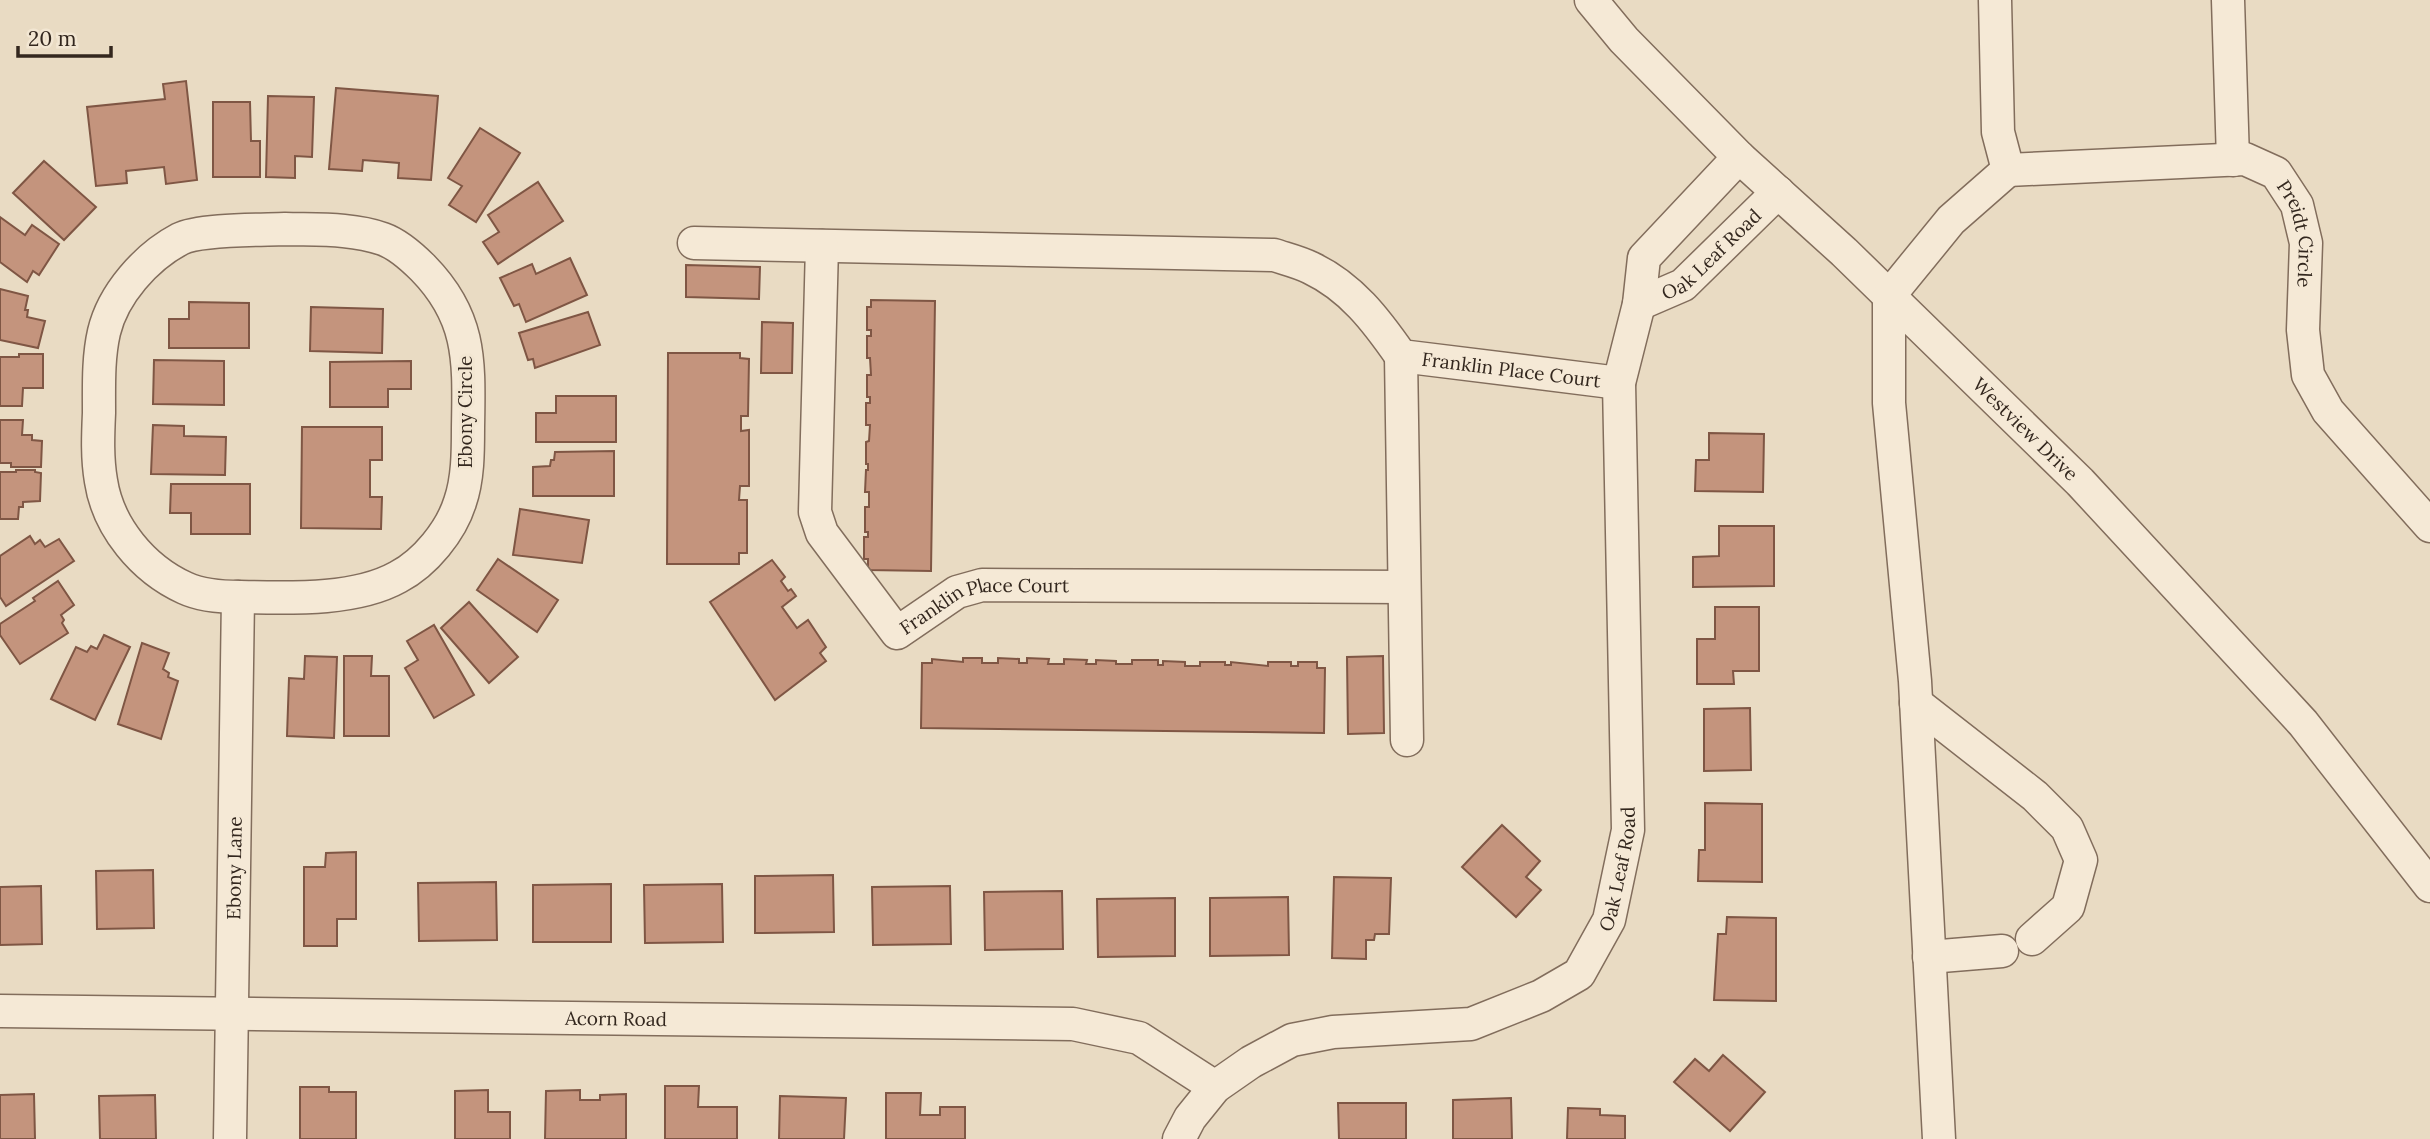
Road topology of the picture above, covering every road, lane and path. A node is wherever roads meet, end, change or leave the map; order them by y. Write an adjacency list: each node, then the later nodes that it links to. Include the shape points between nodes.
1 (1591, 0): 4 (street, Westview Drive)
2 (1995, 0): 6 (street, via 1998,132)
3 (2228, 0): 5 (street)
4 (1739, 157): 7 (street, Westview Drive); 11 (street, Oak Leaf Road, via 1644,258)
5 (2233, 160): 6 (street, Preidt Circle); 14 (street, Preidt Circle, via 2245,159 2276,173 2297,205 2306,243 2303,330 2308,375 2328,411)
6 (2008, 170): 10 (street, via 1951,219)
7 (1778, 192): 10 (street, Westview Drive); 11 (street, Oak Leaf Road, via 1683,285)
8 (694, 243): 9 (street, Franklin Place Court)
9 (822, 246): 12 (street, Franklin Place Court, via 1273,256 1310,267 1345,289 1375,318); 15 (street, Franklin Place Court, via 815,512 822,533 897,633 957,592 982,584)
10 (1889, 296): 17 (street, via 1889,403); 19 (street, Westview Drive, via 2080,482 2208,618 2303,723)
11 (1639, 304): 13 (street, Oak Leaf Road)
12 (1401, 356): 13 (street, Franklin Place Court); 15 (street, Franklin Place Court)
13 (1619, 383): 25 (street, Oak Leaf Road, via 1628,830 1609,920 1579,974 1541,996 1471,1024 1334,1032 1292,1040)
14 (2430, 526)
15 (1404, 587): 18 (street, Franklin Place Court)
16 (238, 597): 16 (street, Ebony Circle, via 336,595 398,578 425,558 460,503 468,451 466,339 454,308 437,283 412,258 384,240 336,230 226,231 183,237 137,271 104,330 98,441 101,483 113,518 131,547 156,571 187,589); 24 (street, Ebony Lane)
17 (1916, 703): 20 (street, via 2035,796 2067,828 2081,860 2068,907); 22 (street)
18 (1407, 740)
19 (2430, 886)
20 (2032, 939)
21 (2002, 951): 22 (street)
22 (1929, 957): 28 (street)
23 (0, 1011): 24 (street, Acorn Road)
24 (231, 1012): 25 (street, Acorn Road, via 1073,1024 1139,1038); 26 (street, Ebony Lane)
25 (1215, 1087): 27 (street, Oak Leaf Road)
26 (230, 1139)
27 (1179, 1139)
28 (1939, 1139)

